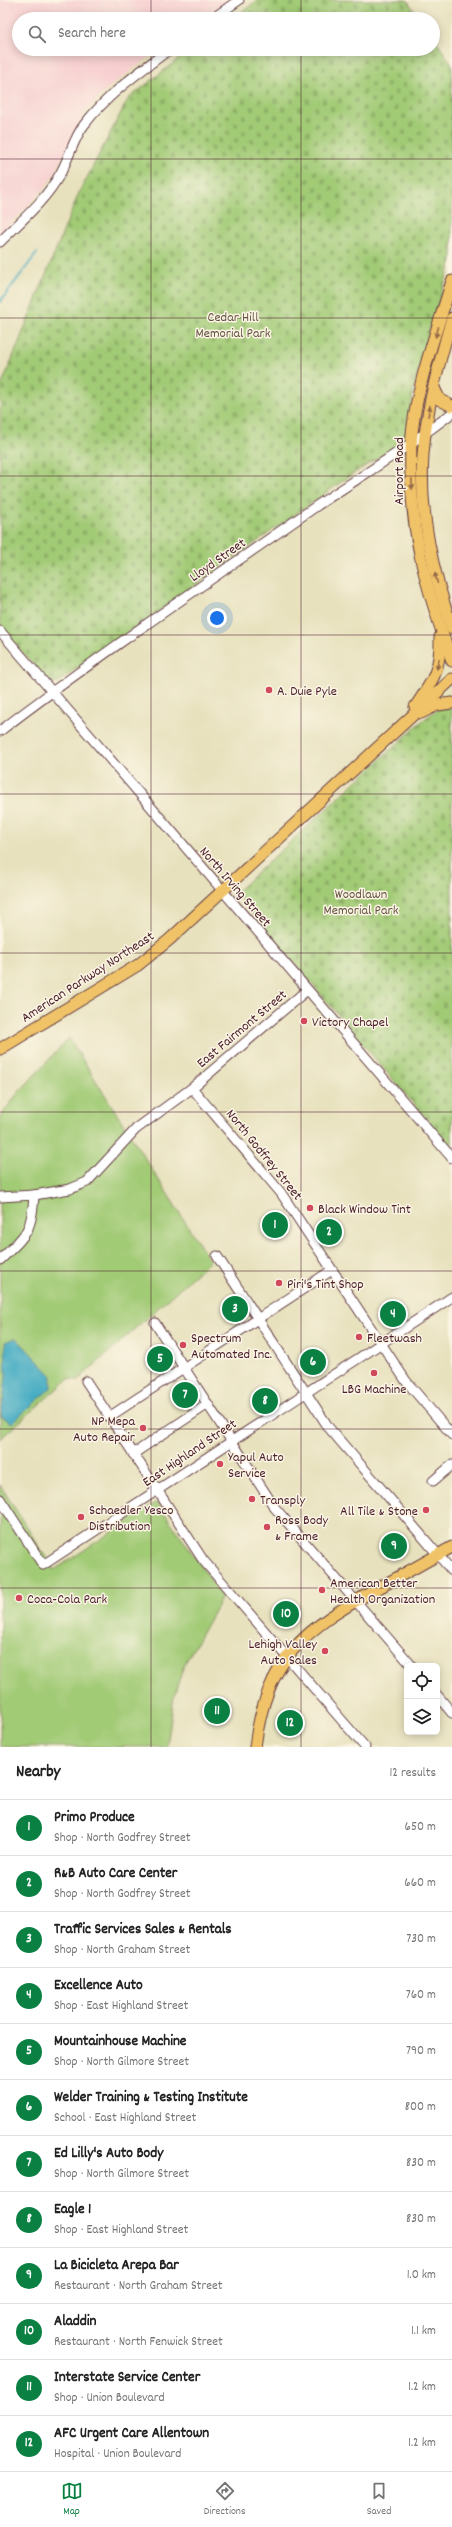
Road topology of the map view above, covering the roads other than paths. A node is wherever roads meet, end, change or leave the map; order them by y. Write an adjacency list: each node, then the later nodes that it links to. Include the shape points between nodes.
1 (239, 0): 2 (street)
2 (222, 12)
3 (160, 56): 4 (street, via 126,81 95,111 82,127 61,174 46,196)
4 (0, 242)
5 (452, 281): 11 (main road, Airport Road, one-way to 11, via 418,399)
6 (452, 318): 7 (main road, Airport Road)
7 (434, 388): 8 (main road, via 440,400); 10 (main road, Airport Road, one-way to 7)
8 (452, 406)
9 (452, 414): 10 (street, Lloyd Street)
10 (425, 435): 11 (street, Lloyd Street); 13 (main road, Airport Road, one-way to 10, via 436,579 427,536 423,481)
11 (411, 445): 12 (main road, Airport Road, one-way to 12, via 414,531 421,569); 17 (street, Lloyd Street, via 316,507)
12 (439, 625): 15 (main road, Airport Road); 19 (main road, one-way to 19, via 438,666 431,684)
13 (452, 628)
14 (0, 631): 17 (street, North Irving Street)
15 (452, 661)
16 (452, 679): 19 (main road)
17 (52, 692): 20 (street, Lloyd Street); 21 (street, North Irving Street)
18 (452, 703): 19 (main road, via 437,704)
19 (406, 721): 21 (main road, American Parkway Northeast)
20 (0, 731)
21 (222, 892): 22 (street, North Irving Street); 23 (main road, American Parkway Northeast, via 170,940 138,964)
22 (307, 990): 24 (street, East Fairmont Street); 25 (street, North Irving Street)
23 (0, 1049)
24 (192, 1088): 26 (street, East Fairmont Street, via 136,1129 87,1182 70,1189); 30 (street, North Godfrey Street, via 281,1193)
25 (451, 1157)
26 (34, 1195): 27 (street, East Fairmont Street); 29 (street, via 30,1227 21,1240)
27 (0, 1197)
28 (217, 1256): 32 (street)
29 (0, 1260)
30 (332, 1270): 32 (street); 34 (street, North Godfrey Street)
31 (452, 1297): 34 (street, East Highland Street)
32 (258, 1319): 35 (street); 37 (street)
33 (155, 1324): 35 (street)
34 (381, 1343): 37 (street, East Highland Street); 40 (street, North Godfrey Street, via 406,1381)
35 (184, 1368): 38 (street); 39 (street)
36 (86, 1381): 39 (street)
37 (306, 1392): 41 (street, East Highland Street); 48 (street, via 329,1428)
38 (208, 1404): 41 (street); 42 (street)
39 (109, 1417): 42 (street)
40 (452, 1435)
41 (231, 1441): 45 (street, East Highland Street); 50 (street, via 275,1508)
42 (133, 1454): 45 (street)
43 (452, 1465): 44 (street)
44 (433, 1481)
45 (157, 1490): 46 (street, East Highland Street, via 43,1565); 51 (street, via 203,1560)
46 (0, 1499)
47 (452, 1548): 48 (main road)
48 (438, 1555): 49 (street); 50 (main road)
49 (452, 1571)
50 (356, 1600): 51 (main road, via 316,1626); 52 (street)
51 (287, 1657): 55 (main road, via 263,1705); 56 (street)
52 (409, 1663)
53 (440, 1699): 54 (street)
54 (452, 1713)
55 (255, 1747)
56 (365, 1747)

